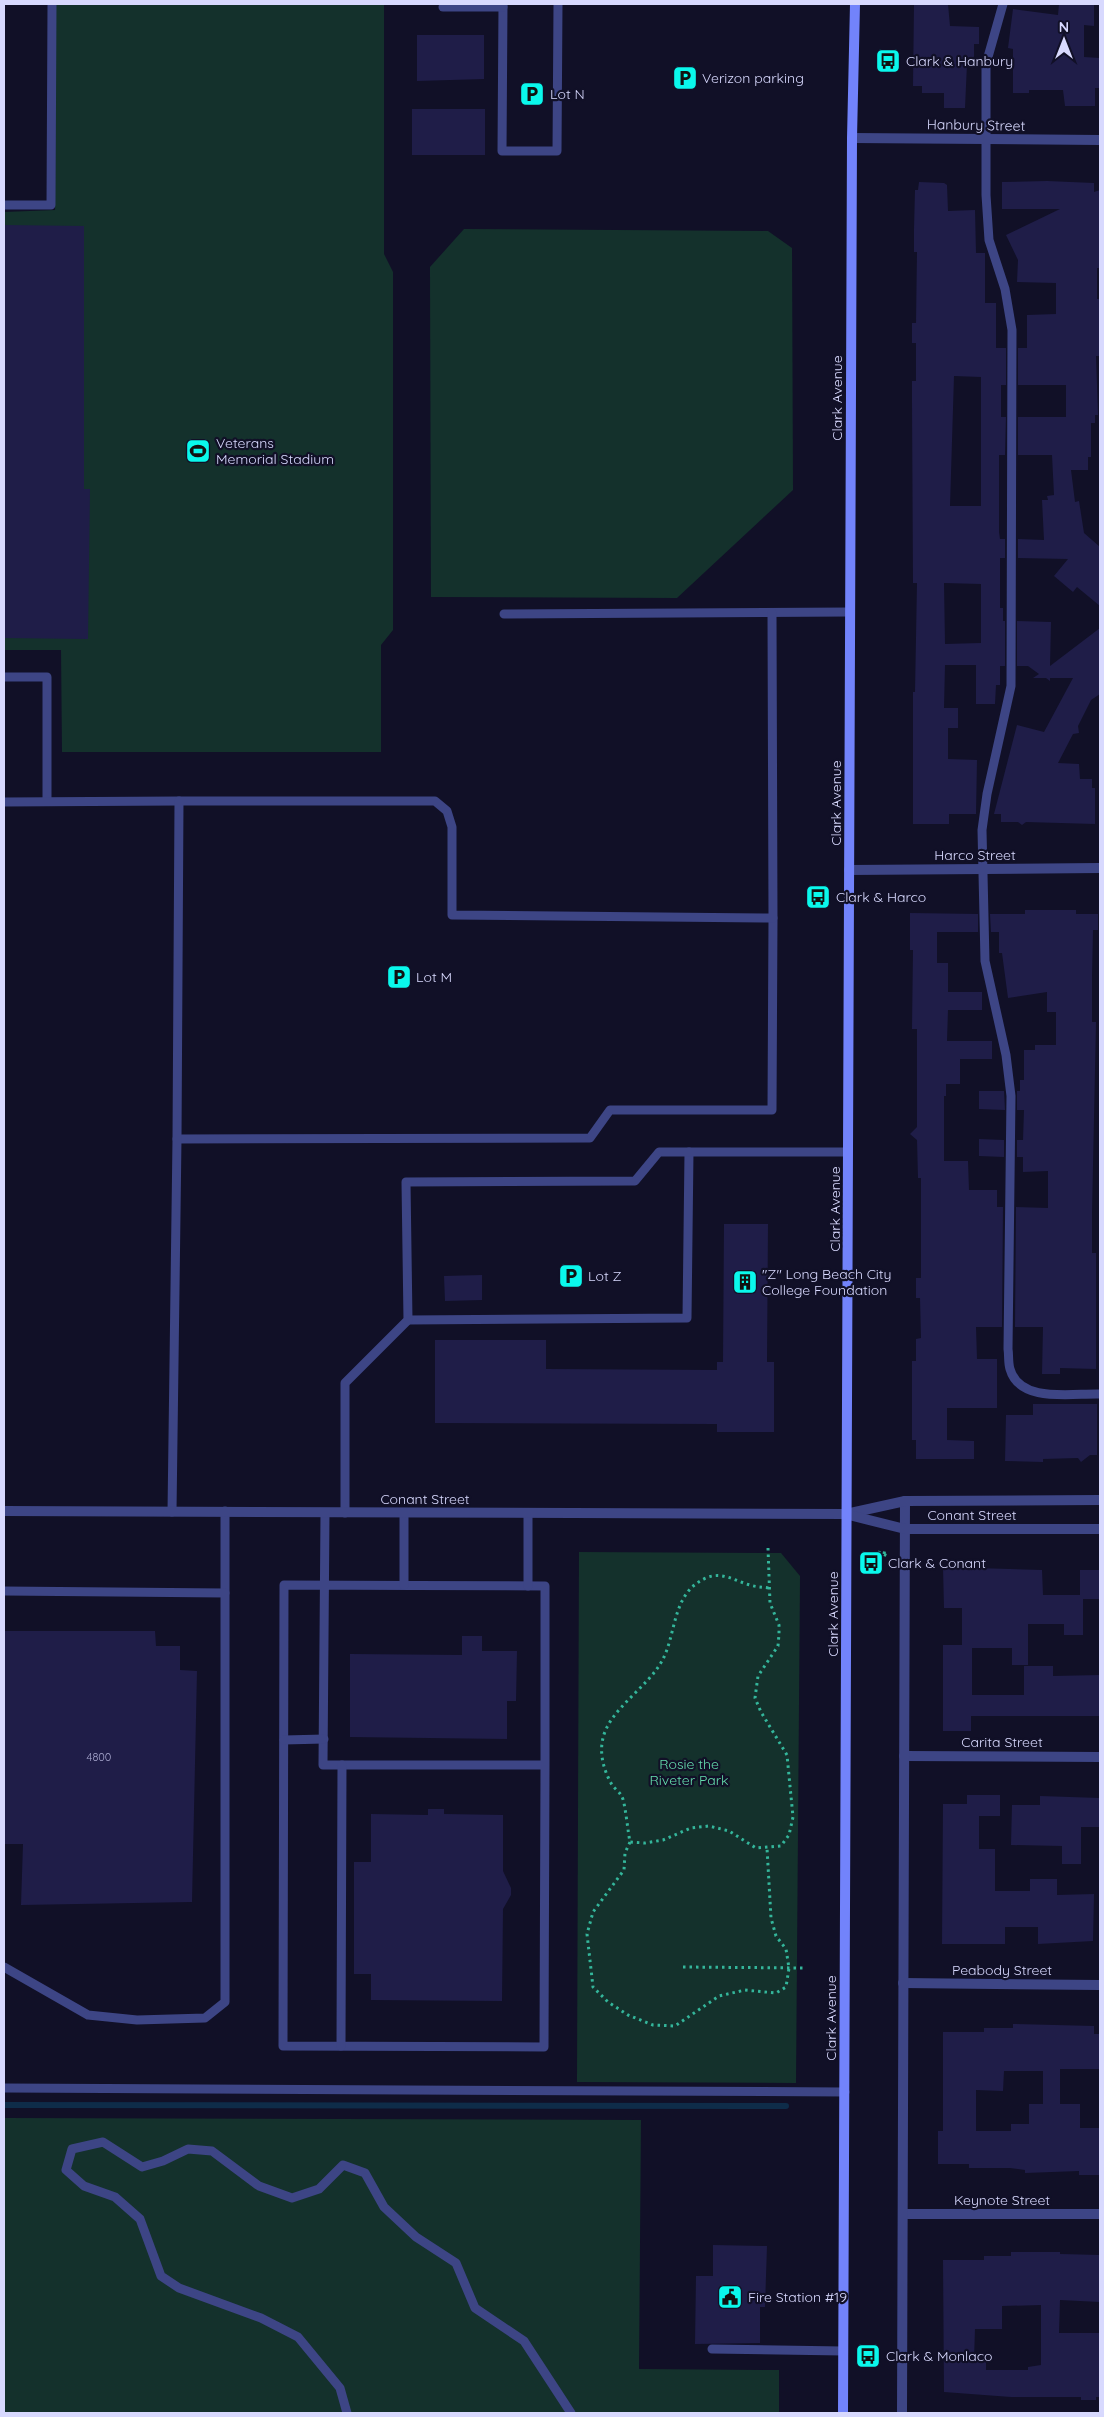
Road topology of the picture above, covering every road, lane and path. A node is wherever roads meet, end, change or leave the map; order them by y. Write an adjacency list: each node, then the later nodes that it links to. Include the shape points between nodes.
1 (52, 4): 10 (lane, via 51,205)
2 (558, 4): 5 (lane, via 557,150 502,150)
3 (855, 4): 7 (main road, Clark Avenue)
4 (1003, 4): 8 (lane, via 986,64)
5 (503, 5): 6 (lane)
6 (443, 7)
7 (852, 138): 8 (street, Hanbury Street); 11 (main road, Clark Avenue)
8 (985, 139): 9 (street, Hanbury Street); 19 (lane, via 986,219 1010,311 1012,368 1011,686 987,794 982,830)
9 (1100, 140)
10 (4, 205)
11 (850, 612): 12 (lane); 20 (main road, Clark Avenue)
12 (772, 613): 13 (lane); 21 (lane)
13 (504, 614)
14 (4, 677): 15 (lane, via 47,677)
15 (47, 801): 16 (lane); 17 (lane)
16 (179, 801): 21 (lane, via 435,801 447,811 452,827 452,914); 22 (lane)
17 (4, 802)
18 (1100, 868): 19 (street, Harco Street)
19 (984, 869): 20 (street, Harco Street); 26 (lane, via 985,961 1006,1055 1011,1096 1010,1370 1017,1382 1032,1392)
20 (849, 870): 24 (main road, Clark Avenue)
21 (773, 918): 22 (lane, via 772,1110 610,1110 590,1138)
22 (177, 1139): 31 (lane)
23 (689, 1152): 24 (lane); 25 (lane, via 659,1152 635,1181 406,1182); 25 (lane, via 687,1318)
24 (848, 1152): 36 (main road, Clark Avenue)
25 (408, 1320): 33 (lane, via 345,1383)
26 (1100, 1394)
27 (1100, 1500): 28 (street, Conant Street)
28 (905, 1501): 36 (street, Conant Street); 37 (street)
29 (225, 1511): 31 (street, Conant Street); 32 (street, Conant Street); 49 (lane)
30 (4, 1512): 31 (street, Conant Street)
31 (172, 1512)
32 (325, 1513): 33 (street, Conant Street); 44 (lane)
33 (345, 1513): 34 (street, Conant Street)
34 (404, 1513): 35 (street, Conant Street); 45 (lane)
35 (528, 1513): 36 (street, Conant Street); 46 (lane)
36 (846, 1514): 37 (street, Conant Street); 66 (main road, Clark Avenue)
37 (905, 1529): 38 (street, Conant Street); 52 (street)
38 (1100, 1529)
39 (768, 1548): 47 (path)
40 (885, 1549): 42 (path)
41 (878, 1552): 42 (path)
42 (884, 1554): 43 (path)
43 (890, 1557)
44 (325, 1585): 45 (lane); 50 (lane); 51 (lane, via 284,1585)
45 (404, 1585): 46 (lane)
46 (528, 1586): 55 (lane, via 545,1586)
47 (769, 1588): 56 (path, via 751,1586 724,1575 707,1578 694,1586 678,1606 663,1659 648,1681 610,1722 603,1737 602,1762 613,1786 623,1797); 57 (path, via 770,1603 779,1625 779,1640 758,1676 755,1698 787,1754 793,1817 789,1835 781,1846)
48 (4, 1590): 49 (lane)
49 (225, 1594): 58 (lane, via 225,2002 205,2018 137,2020 88,2015)
50 (324, 1739): 51 (lane); 54 (lane, via 323,1765)
51 (284, 1740): 64 (lane, via 283,2046)
52 (904, 1756): 53 (street, Carita Street); 62 (street)
53 (1100, 1756)
54 (342, 1765): 55 (lane); 64 (lane)
55 (545, 1765): 64 (lane, via 544,2047)
56 (630, 1842): 57 (path, via 663,1840 691,1828 709,1826 742,1837 756,1848); 60 (path, via 625,1853 624,1870 593,1912 587,1934 593,1987 608,2002 653,2025 675,2026 719,1996 745,1990 776,1993 786,1987)
57 (767, 1848): 60 (path, via 771,1918 776,1936 786,1949)
58 (4, 1967)
59 (683, 1967): 60 (path)
60 (789, 1968): 61 (path)
61 (803, 1968)
62 (904, 1983): 63 (street, Peabody Street); 67 (street)
63 (1100, 1985)
64 (341, 2046)
65 (4, 2088): 66 (lane)
66 (845, 2092): 70 (main road, Clark Avenue)
67 (903, 2214): 68 (street, Keynote Street); 74 (street)
68 (1100, 2214)
69 (712, 2350): 70 (lane)
70 (843, 2351): 73 (main road, Clark Avenue)
71 (347, 2413): 72 (lane, via 340,2388 298,2337 261,2318 179,2288 161,2276 140,2219 115,2197 84,2186 66,2170 72,2149 103,2142 142,2167 188,2149 212,2150 259,2186 292,2198 319,2189 343,2166 365,2173 384,2207 416,2236 456,2263 475,2308 524,2342)
72 (571, 2413)
73 (843, 2413)
74 (902, 2413)

